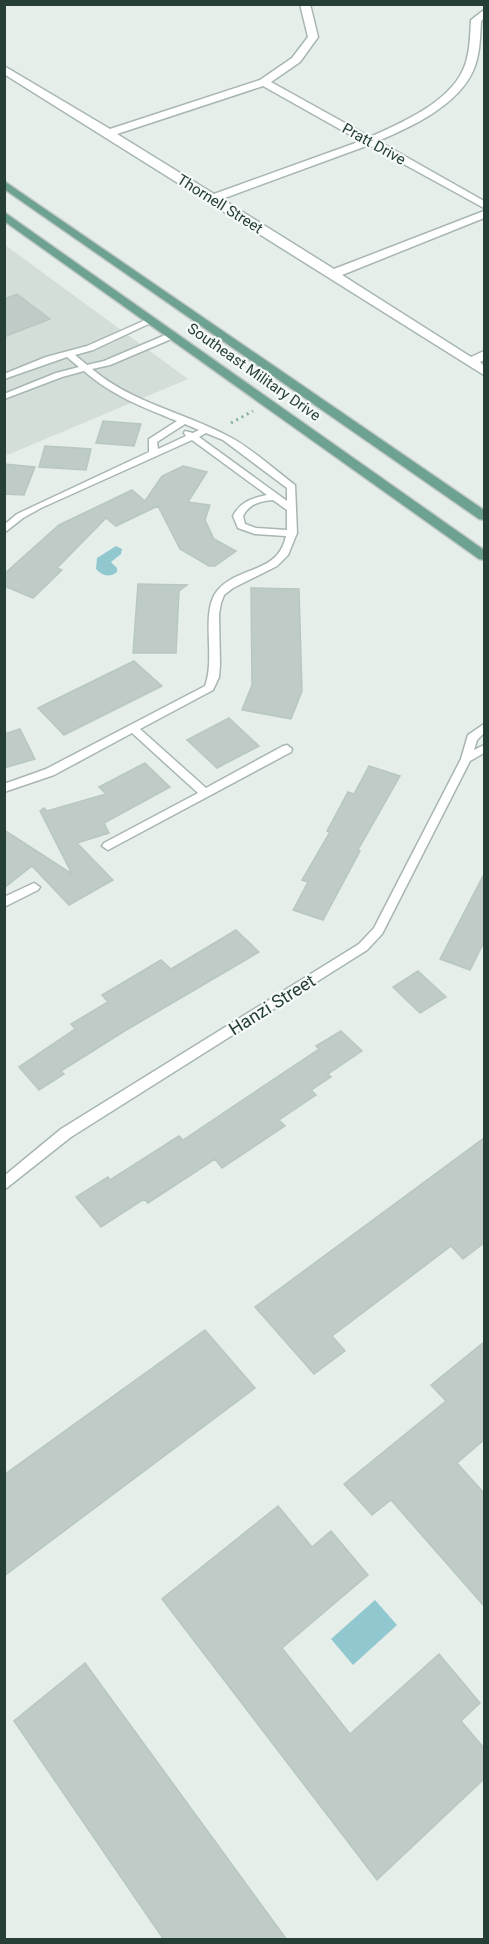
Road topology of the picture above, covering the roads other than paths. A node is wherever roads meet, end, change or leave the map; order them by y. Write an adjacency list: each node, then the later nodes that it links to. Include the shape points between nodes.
1 (305, 4): 4 (street, via 313,37 296,60)
2 (484, 13): 6 (street, via 476,20 472,62 461,82 438,104)
3 (4, 69): 5 (street, Thornell Street)
4 (264, 82): 5 (street); 6 (street, Pratt Drive)
5 (109, 133): 8 (street, Thornell Street)
6 (369, 142): 8 (street); 9 (street, Pratt Drive)
7 (4, 184): 13 (main road, Southeast Military Drive)
8 (211, 199): 12 (street, Thornell Street)
9 (484, 205)
10 (484, 214): 12 (street)
11 (4, 215): 13 (main road, Southeast Military Drive)
12 (333, 274): 17 (street, Thornell Street)
13 (168, 314): 14 (main road, Southeast Military Drive); 14 (main road, Southeast Military Drive); 15 (lane)
14 (188, 328): 18 (lane); 29 (main road, Southeast Military Drive); 32 (main road, Southeast Military Drive)
15 (69, 354): 18 (lane); 20 (lane)
16 (484, 355): 17 (street)
17 (471, 362): 19 (street, Thornell Street)
18 (87, 368): 21 (lane); 22 (lane, via 105,385)
19 (484, 371)
20 (4, 377)
21 (4, 397)
22 (177, 421): 23 (lane); 24 (lane); 25 (lane, via 152,441)
23 (206, 430): 24 (lane); 27 (lane, via 226,438 292,487)
24 (193, 438): 25 (lane); 26 (lane)
25 (154, 454): 30 (lane, via 38,506)
26 (272, 497): 27 (lane); 28 (lane); 31 (lane, via 254,500 241,508 238,516 242,526 255,531)
27 (291, 497): 28 (lane)
28 (290, 508): 31 (lane)
29 (484, 516)
30 (4, 530)
31 (292, 533): 34 (lane, via 277,562 220,594 214,613 216,675 209,688)
32 (484, 556)
33 (484, 728): 37 (lane, Hanzi Street, via 472,738)
34 (134, 729): 38 (lane, via 50,772); 39 (lane)
35 (287, 748): 39 (lane)
36 (484, 749): 37 (lane)
37 (466, 759): 43 (lane, Hanzi Street, via 378,931 363,947 66,1133)
38 (4, 788)
39 (205, 793): 40 (lane)
40 (108, 846)
41 (34, 887): 42 (lane)
42 (4, 903)
43 (4, 1184)

